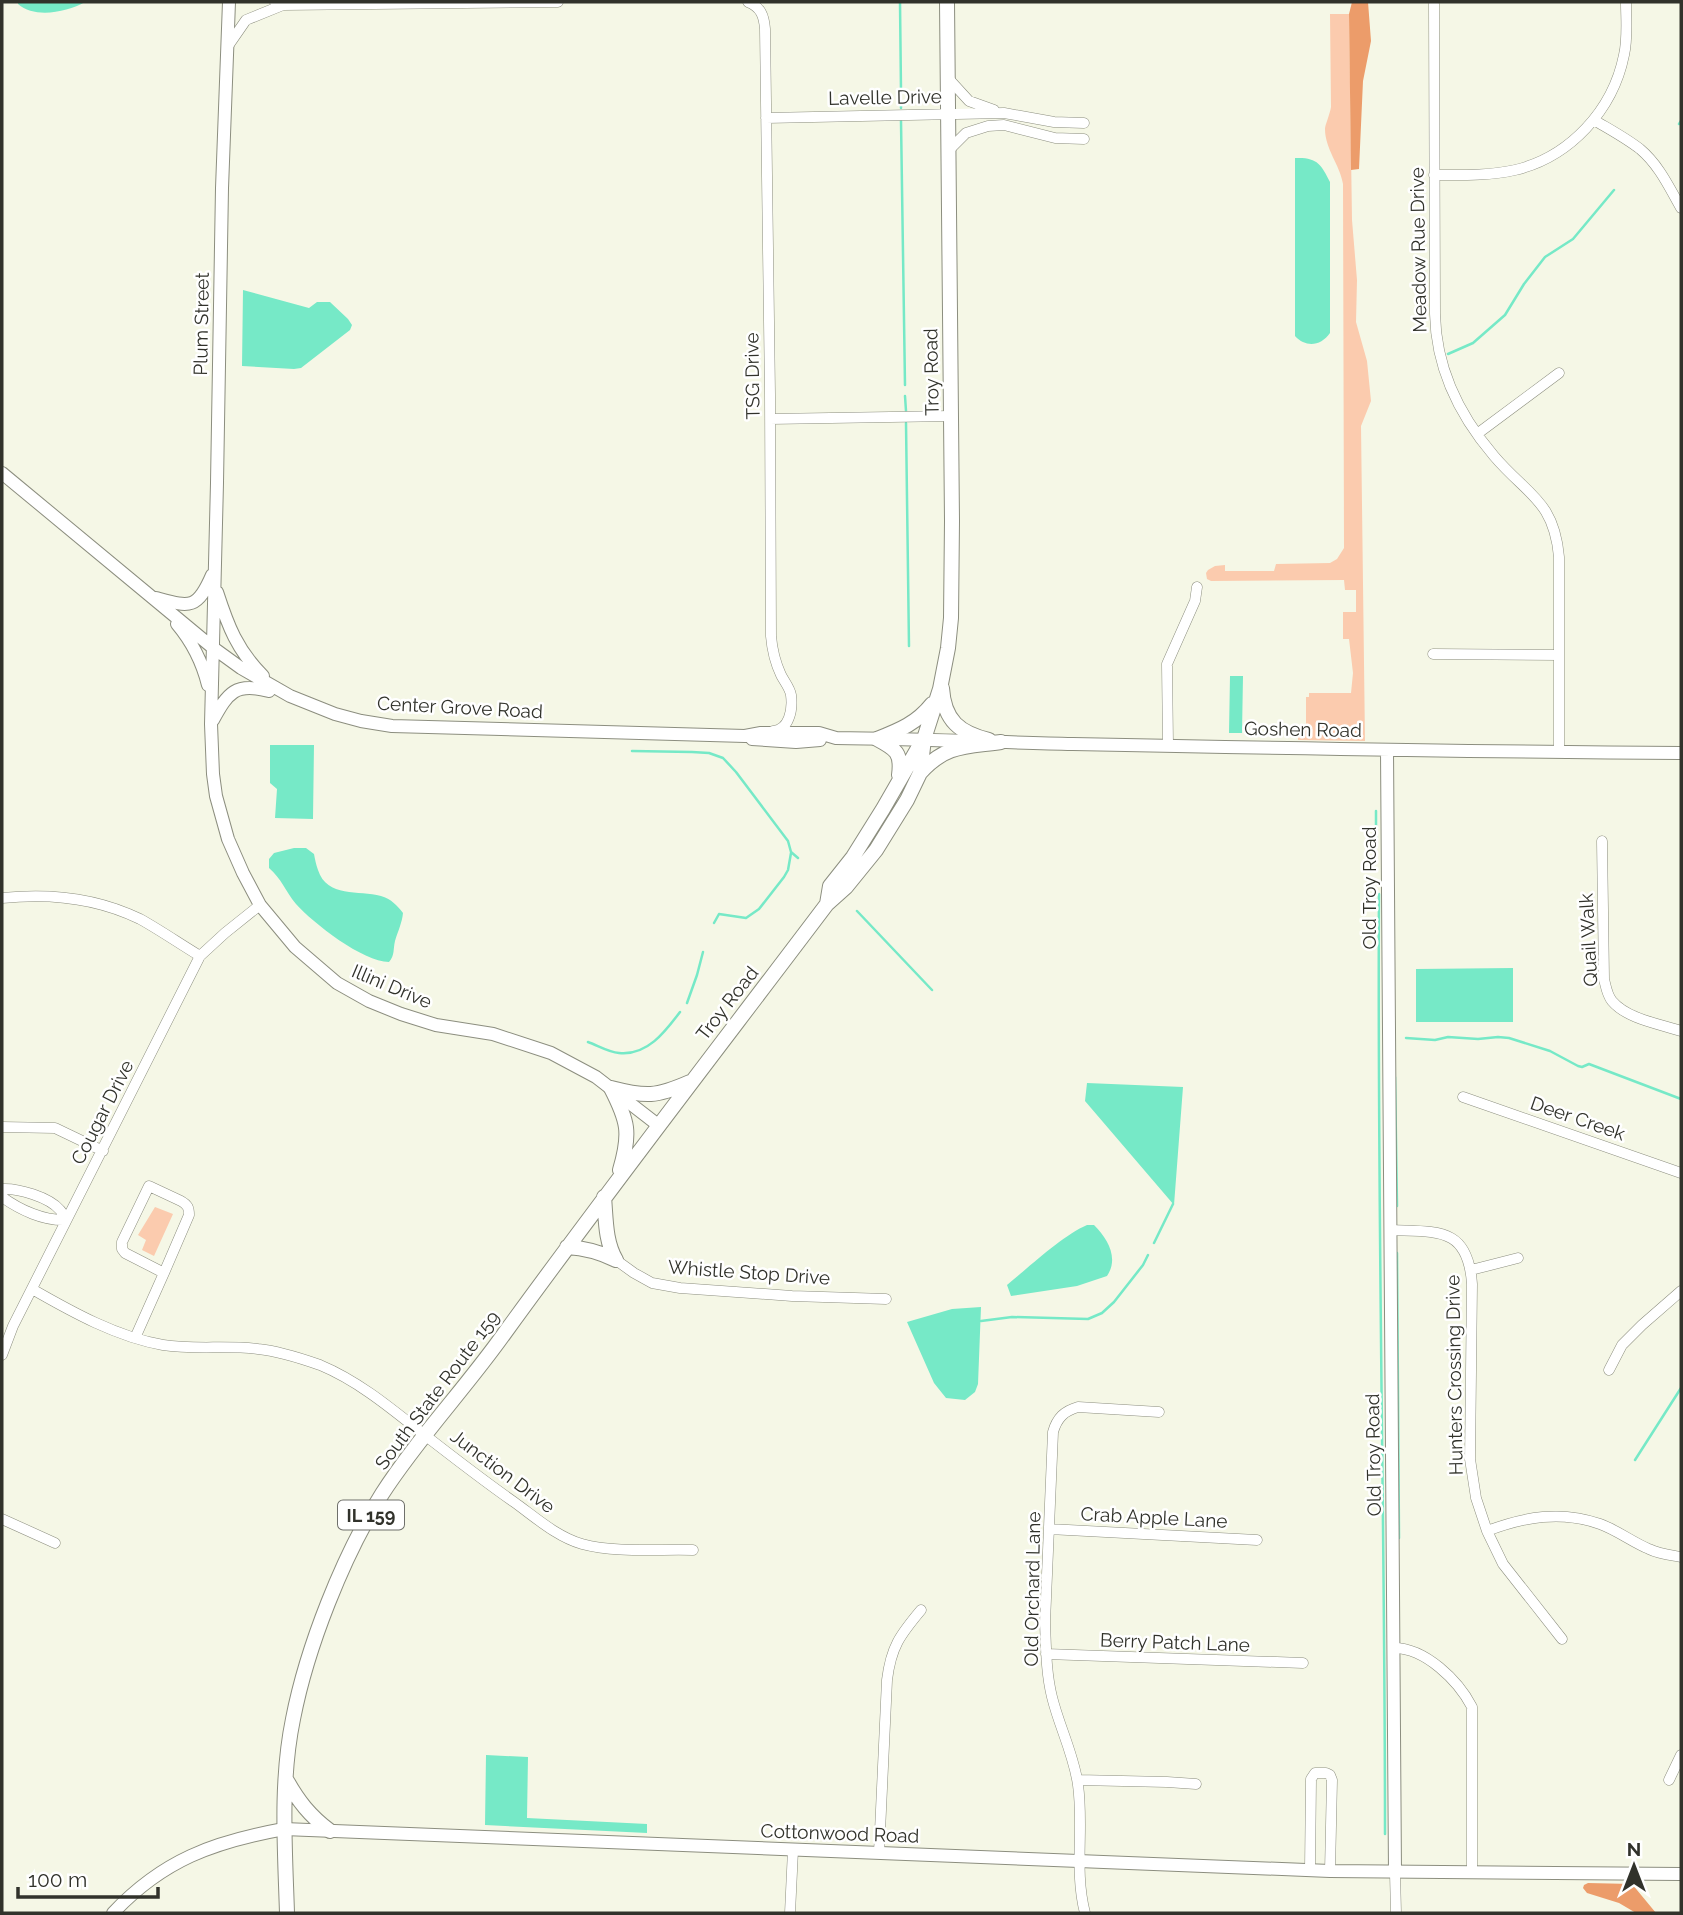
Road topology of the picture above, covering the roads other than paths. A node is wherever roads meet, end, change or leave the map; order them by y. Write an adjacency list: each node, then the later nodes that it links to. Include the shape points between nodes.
1 (229, 2): 8 (main road, Plum Street)
2 (558, 2): 6 (street)
3 (748, 2): 12 (street, TSG Drive, via 757,6 765,22)
4 (947, 2): 9 (main road, Troy Road)
5 (1626, 2): 13 (street, via 1627,36 1619,73)
6 (279, 3): 8 (street, via 246,20)
7 (1434, 4): 17 (street, Meadow Rue Drive)
8 (228, 46): 24 (main road, Plum Street)
9 (948, 78): 10 (main road, Troy Road); 11 (street, Lavelle Drive, via 969,101)
10 (948, 113): 11 (street, Lavelle Drive); 12 (street, Lavelle Drive); 16 (main road, Troy Road)
11 (1004, 113): 14 (street, Lavelle Drive)
12 (766, 118): 21 (street, TSG Drive)
13 (1594, 120): 17 (street, via 1562,149 1532,165 1492,174); 18 (street, via 1650,159)
14 (1084, 124)
15 (1084, 139): 16 (street, via 988,126 966,133)
16 (948, 151): 20 (main road, Troy Road)
17 (1434, 175): 22 (street, Meadow Rue Drive, via 1437,344 1448,383)
18 (1681, 208)
19 (1559, 373): 22 (street)
20 (951, 416): 21 (street); 30 (main road, Troy Road, via 951,618)
21 (770, 419): 34 (street, TSG Drive, via 772,650 792,699 783,729)
22 (1477, 434): 29 (street, Meadow Rue Drive, via 1543,506 1553,525 1559,557)
23 (2, 473): 26 (main road, Center Grove Road)
24 (214, 576): 26 (main road, via 194,603); 27 (main road, Plum Street); 31 (main road, via 231,633 241,650)
25 (1197, 587): 40 (street, via 1167,664)
26 (156, 601): 27 (main road, Center Grove Road); 33 (main road, via 202,662)
27 (212, 647): 31 (main road, Center Grove Road); 33 (main road, Illini Drive)
28 (1433, 654): 29 (street)
29 (1559, 655): 42 (street, Meadow Rue Drive)
30 (942, 682): 32 (main road, Troy Road); 39 (main road, via 946,710 957,727)
31 (284, 694): 33 (main road, via 255,687 237,689 224,700); 35 (main road, Center Grove Road, via 335,714 392,726)
32 (937, 697): 37 (main road, via 919,719); 38 (main road, Troy Road)
33 (211, 724): 49 (main road, Illini Drive, via 216,796 228,839)
34 (761, 733): 35 (main road, Center Grove Road); 36 (main road, Center Grove Road, via 819,733)
35 (745, 736): 36 (main road, Center Grove Road, via 796,742)
36 (836, 738): 37 (main road, Center Grove Road)
37 (877, 739): 38 (main road, Center Grove Road); 45 (main road, via 899,756)
38 (923, 739): 39 (main road, Goshen Road); 44 (main road, Troy Road); 45 (main road, Troy Road)
39 (998, 741): 40 (main road, Goshen Road); 44 (main road, via 947,751)
40 (1168, 745): 41 (main road, Goshen Road)
41 (1387, 750): 42 (main road, Goshen Road); 64 (main road, Old Troy Road)
42 (1559, 752): 43 (main road, Goshen Road)
43 (1681, 753)
44 (920, 773): 48 (main road, Troy Road, via 876,850)
45 (898, 783): 48 (main road, Troy Road, via 830,886)
46 (1602, 841): 51 (street, Quail Walk, via 1606,990 1611,1000 1628,1012)
47 (2, 898): 50 (street, via 55,897 100,904 142,921)
48 (827, 904): 52 (main road, Troy Road)
49 (260, 905): 50 (street, Cougar Drive); 53 (main road, Illini Drive, via 295,947 337,983 369,1001 436,1025 529,1045 573,1063)
50 (200, 956): 57 (street, Cougar Drive)
51 (1681, 1031)
52 (691, 1082): 53 (main road, via 649,1095); 55 (main road, Troy Road)
53 (611, 1088): 55 (main road, Illini Drive); 59 (main road, via 627,1128)
54 (1463, 1097): 58 (street, Deer Creek)
55 (658, 1125): 59 (main road, South State Route 159 / IL 159)
56 (2, 1127): 57 (street, via 55,1128)
57 (103, 1152): 63 (street, Cougar Drive)
58 (1681, 1173)
59 (618, 1178): 62 (main road, South State Route 159 / IL 159)
60 (2, 1189): 63 (street, via 44,1199 59,1208)
61 (2, 1197): 63 (street, via 52,1221)
62 (604, 1197): 65 (main road, South State Route 159 / IL 159); 67 (main road, via 607,1235)
63 (66, 1220): 70 (street, Cougar Drive)
64 (1390, 1230): 68 (street, Hunters Crossing Drive, via 1447,1236 1463,1247); 89 (main road, Old Troy Road)
65 (567, 1247): 67 (main road, Whistle Stop Drive, via 589,1249); 79 (main road, South State Route 159 / IL 159)
66 (1518, 1258): 68 (street)
67 (616, 1260): 72 (street, Whistle Stop Drive, via 652,1283 680,1288)
68 (1471, 1270): 82 (street, Hunters Crossing Drive, via 1471,1459 1476,1498)
69 (164, 1273): 69 (street, via 189,1209 149,1186 122,1249); 75 (street)
70 (32, 1289): 74 (street, Cougar Drive); 75 (street, Junction Drive)
71 (1681, 1291): 77 (street, via 1622,1345)
72 (886, 1299)
73 (2, 1321): 74 (street)
74 (13, 1326): 76 (street, Cougar Drive)
75 (135, 1338): 79 (street, Junction Drive, via 188,1348 259,1349 297,1357 351,1381)
76 (2, 1355)
77 (1608, 1370)
78 (1159, 1412): 81 (street, Old Orchard Lane, via 1078,1407 1060,1416 1053,1432)
79 (426, 1435): 85 (street, Junction Drive, via 564,1537 613,1549); 93 (main road, South State Route 159 / IL 159, via 382,1495 329,1602 293,1717)
80 (2, 1519): 84 (street)
81 (1049, 1529): 83 (street, Crab Apple Lane); 90 (street, Old Orchard Lane)
82 (1487, 1531): 86 (street, via 1528,1518 1564,1516 1600,1524 1648,1549); 88 (street, Hunters Crossing Drive, via 1510,1575)
83 (1257, 1540)
84 (55, 1543)
85 (693, 1550)
86 (1681, 1557)
87 (920, 1610): 100 (street, via 889,1660)
88 (1562, 1639)
89 (1394, 1647): 104 (main road, Old Troy Road); 105 (street, via 1420,1654 1432,1663 1458,1686 1472,1707)
90 (1046, 1654): 91 (street, Berry Patch Lane); 94 (street, Old Orchard Lane, via 1051,1695)
91 (1303, 1663)
92 (1681, 1755): 95 (street)
93 (286, 1779): 97 (main road, South State Route 159 / IL 159); 98 (main road, via 303,1807)
94 (1078, 1780): 96 (street); 101 (street, Old Orchard Lane)
95 (1669, 1780)
96 (1196, 1784)
97 (284, 1829): 98 (main road, Cottonwood Road); 107 (main road, Cottonwood Road, via 186,1857 145,1884); 108 (main road, South State Route 159 / IL 159)
98 (330, 1831): 99 (main road, Cottonwood Road)
99 (793, 1850): 100 (main road, Cottonwood Road); 109 (street)
100 (879, 1853): 101 (main road, Cottonwood Road)
101 (1080, 1861): 102 (main road, Cottonwood Road); 110 (street, Old Orchard Lane)
102 (1310, 1870): 103 (main road, Cottonwood Road); 103 (street, via 1311,1779 1321,1772 1332,1780)
103 (1330, 1871): 104 (main road, Cottonwood Road)
104 (1395, 1873): 105 (main road); 111 (street)
105 (1472, 1873): 106 (main road)
106 (1681, 1874)
107 (113, 1913)
108 (287, 1913)
109 (790, 1913)
110 (1086, 1913)
111 (1396, 1913)

